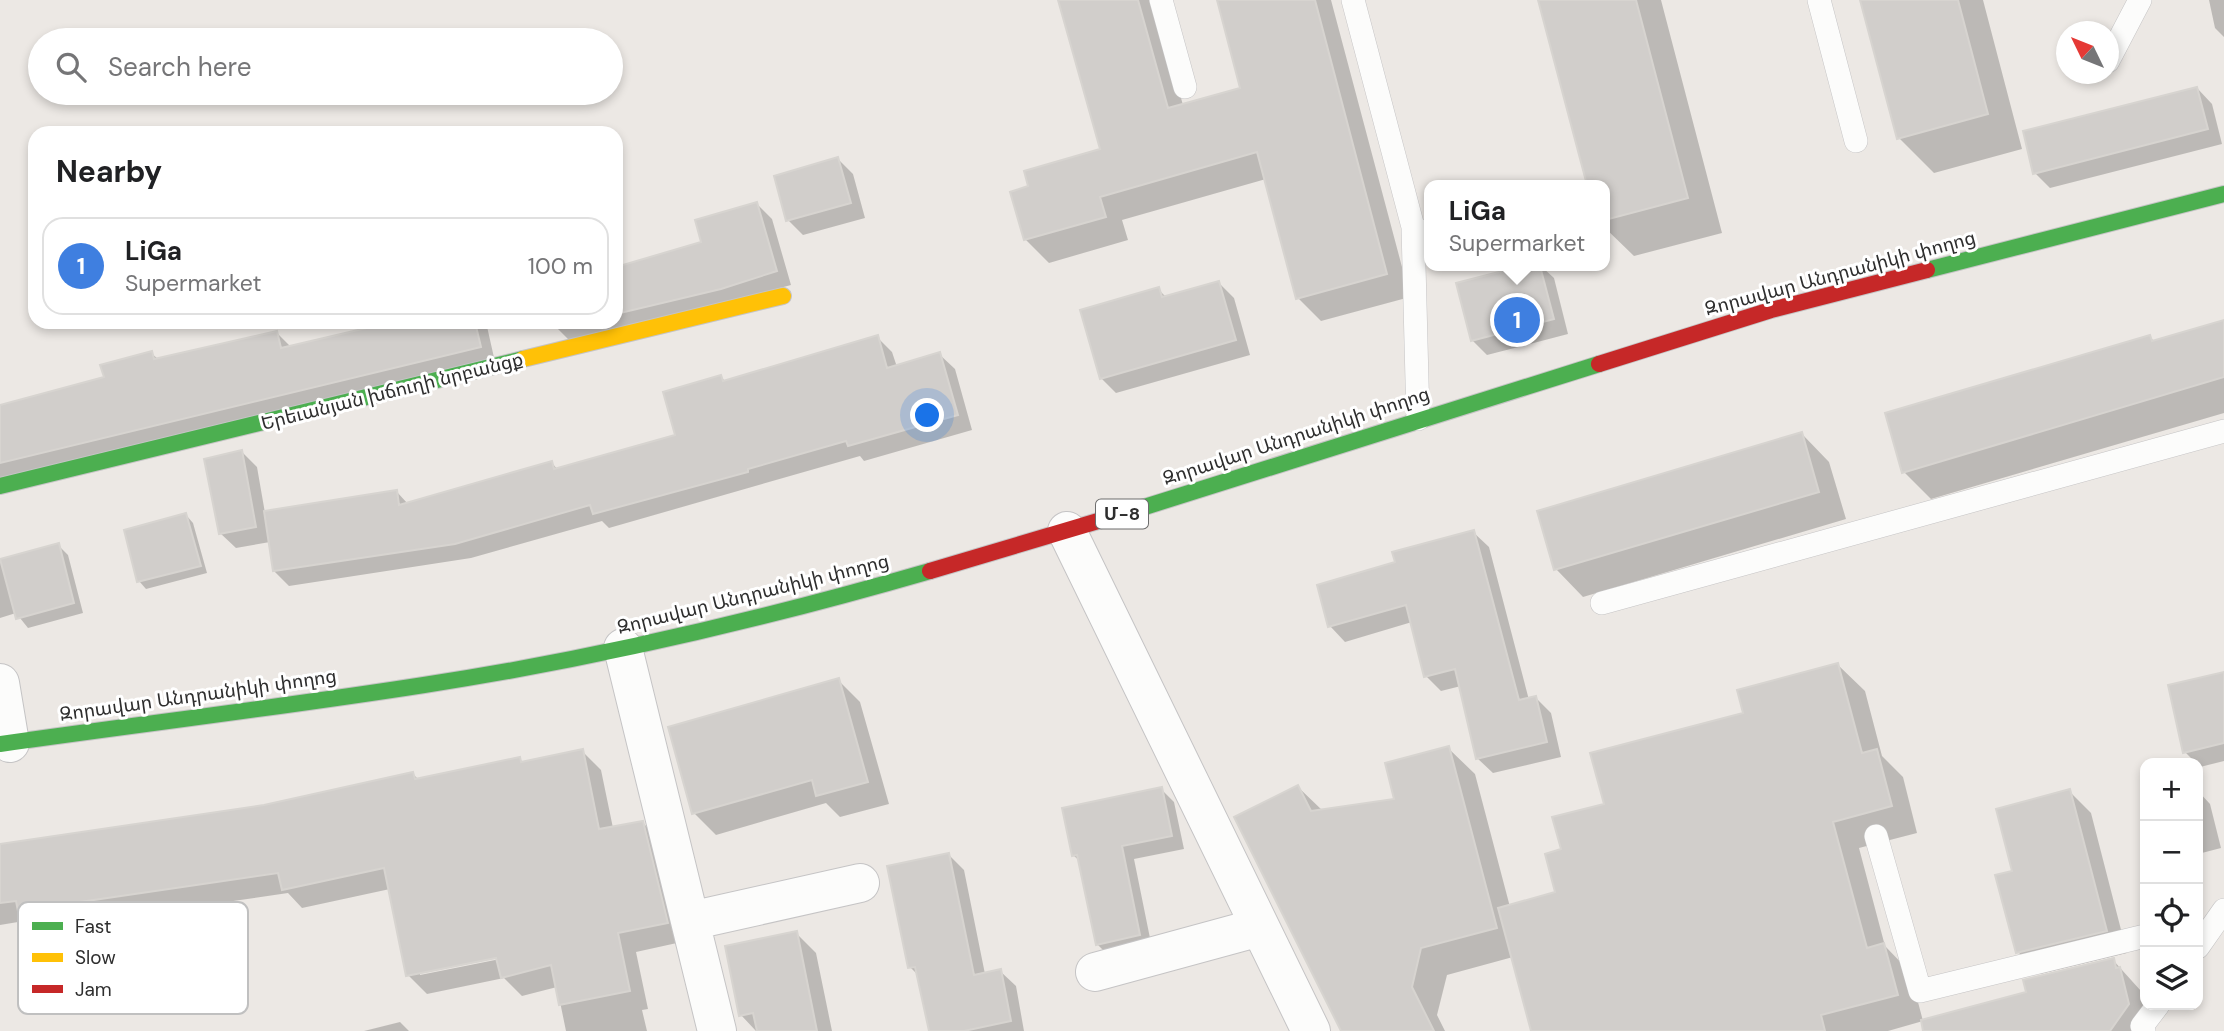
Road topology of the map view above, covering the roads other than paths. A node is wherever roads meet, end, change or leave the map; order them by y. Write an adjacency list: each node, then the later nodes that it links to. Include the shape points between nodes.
1 (1161, 0): 6 (lane)
2 (1353, 0): 9 (lane)
3 (1819, 0): 7 (lane)
4 (2140, 0): 5 (lane)
5 (2119, 41)
6 (1185, 87)
7 (1856, 141)
8 (2224, 194): 11 (main road, Զորավար Անդրանիկի փողոց / Մ-8, via 1771,310)
9 (1422, 232): 11 (lane)
10 (783, 296): 13 (main road, Երեւանյան խճուղի նրբանցք)
11 (1418, 419): 14 (main road, Զորավար Անդրանիկի փողոց / Մ-8)
12 (2224, 431): 15 (lane)
13 (0, 486)
14 (1067, 531): 16 (main road, Զորավար Անդրանիկի փողոց / Մ-8, via 850,594); 22 (street)
15 (1602, 603)
16 (623, 648): 18 (main road, Զորավար Անդրանիկի փողոց / Մ-8, via 426,685); 21 (street)
17 (0, 683): 18 (street)
18 (5, 744)
19 (1876, 836): 23 (lane, via 1920,991)
20 (860, 883): 21 (street)
21 (690, 921): 27 (street)
22 (1261, 927): 24 (street); 28 (street)
23 (2140, 937)
24 (1095, 972)
25 (2154, 1010): 26 (lane)
26 (2141, 1029)
27 (717, 1031)
28 (1311, 1031)

